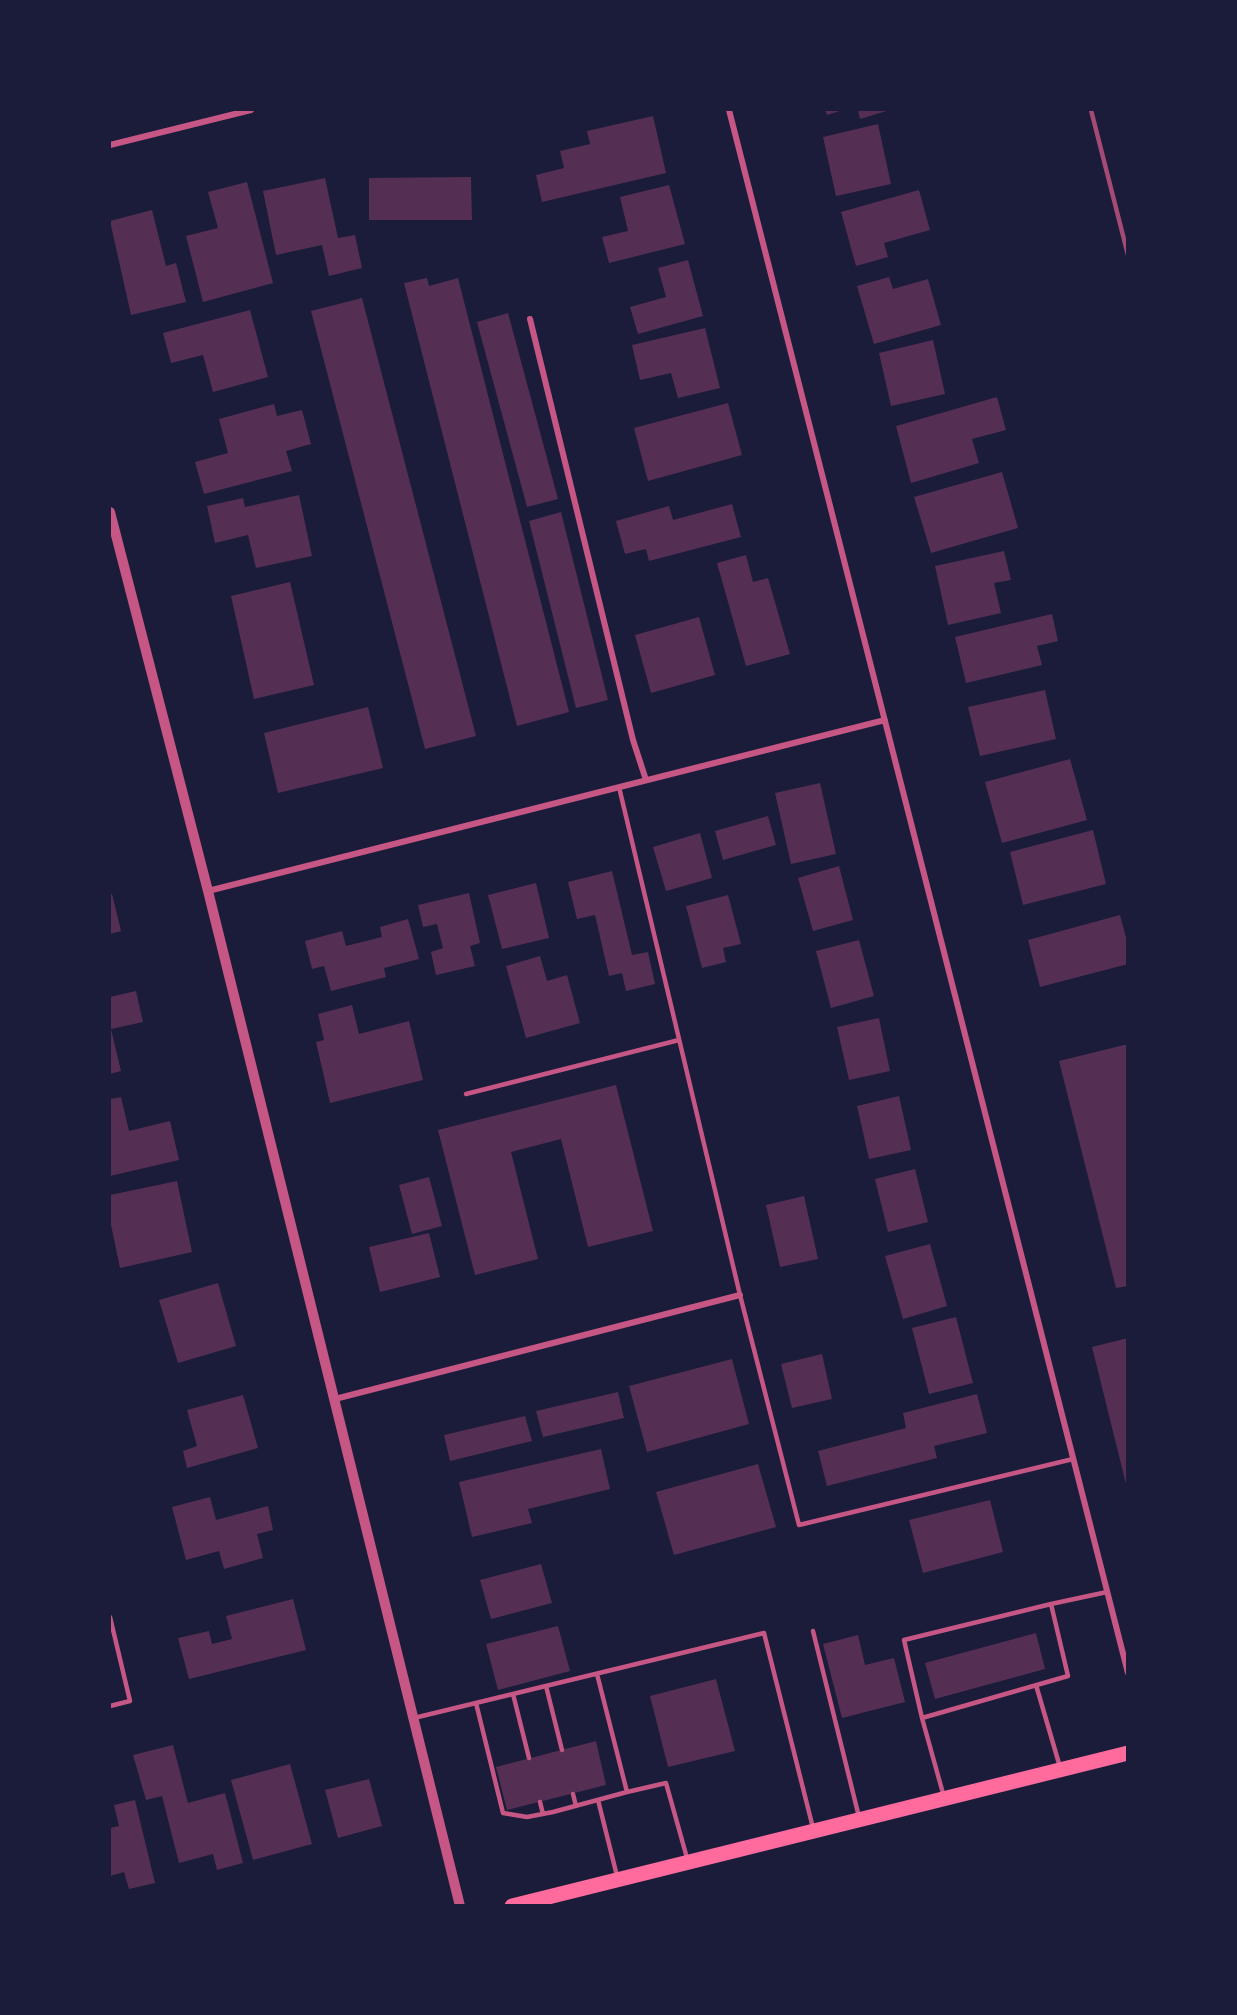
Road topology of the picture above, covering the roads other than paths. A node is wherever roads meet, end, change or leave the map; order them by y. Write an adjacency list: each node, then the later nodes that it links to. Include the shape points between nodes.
1 (251, 110): 3 (street)
2 (729, 110): 6 (street)
3 (110, 145)
4 (530, 319): 7 (street)
5 (110, 512): 9 (street)
6 (885, 720): 7 (street); 14 (street)
7 (646, 780): 8 (street)
8 (619, 787): 9 (street); 10 (lane)
9 (208, 891): 13 (street)
10 (679, 1040): 11 (lane); 12 (lane)
11 (466, 1094)
12 (740, 1295): 13 (street); 14 (lane, via 799,1526)
13 (335, 1399): 26 (street)
14 (1073, 1458): 15 (street)
15 (1107, 1592): 16 (lane); 19 (street)
16 (1051, 1604): 21 (lane, via 1068,1676); 27 (lane, via 904,1640)
17 (110, 1617): 25 (lane, via 130,1701)
18 (813, 1631): 39 (lane)
19 (1128, 1673)
20 (597, 1674): 22 (lane); 32 (lane); 40 (lane, via 764,1633)
21 (1036, 1685): 27 (lane); 31 (lane)
22 (546, 1686): 23 (lane); 28 (lane)
23 (513, 1694): 24 (lane); 30 (lane)
24 (476, 1703): 26 (lane); 38 (lane, via 503,1813)
25 (110, 1706)
26 (414, 1718): 43 (street)
27 (922, 1718): 34 (lane)
28 (562, 1750)
29 (1128, 1753): 31 (main road)
30 (529, 1758)
31 (1061, 1770): 34 (main road)
32 (627, 1792): 35 (lane); 41 (lane, via 666,1783)
33 (573, 1794): 37 (lane)
34 (944, 1799): 39 (main road)
35 (598, 1800): 37 (lane); 42 (lane)
36 (540, 1802): 38 (lane)
37 (576, 1806): 38 (lane)
38 (543, 1814)
39 (860, 1819): 40 (main road)
40 (814, 1831): 41 (main road)
41 (688, 1862): 42 (main road)
42 (618, 1879): 44 (main road)
43 (460, 1905)
44 (512, 1905)

